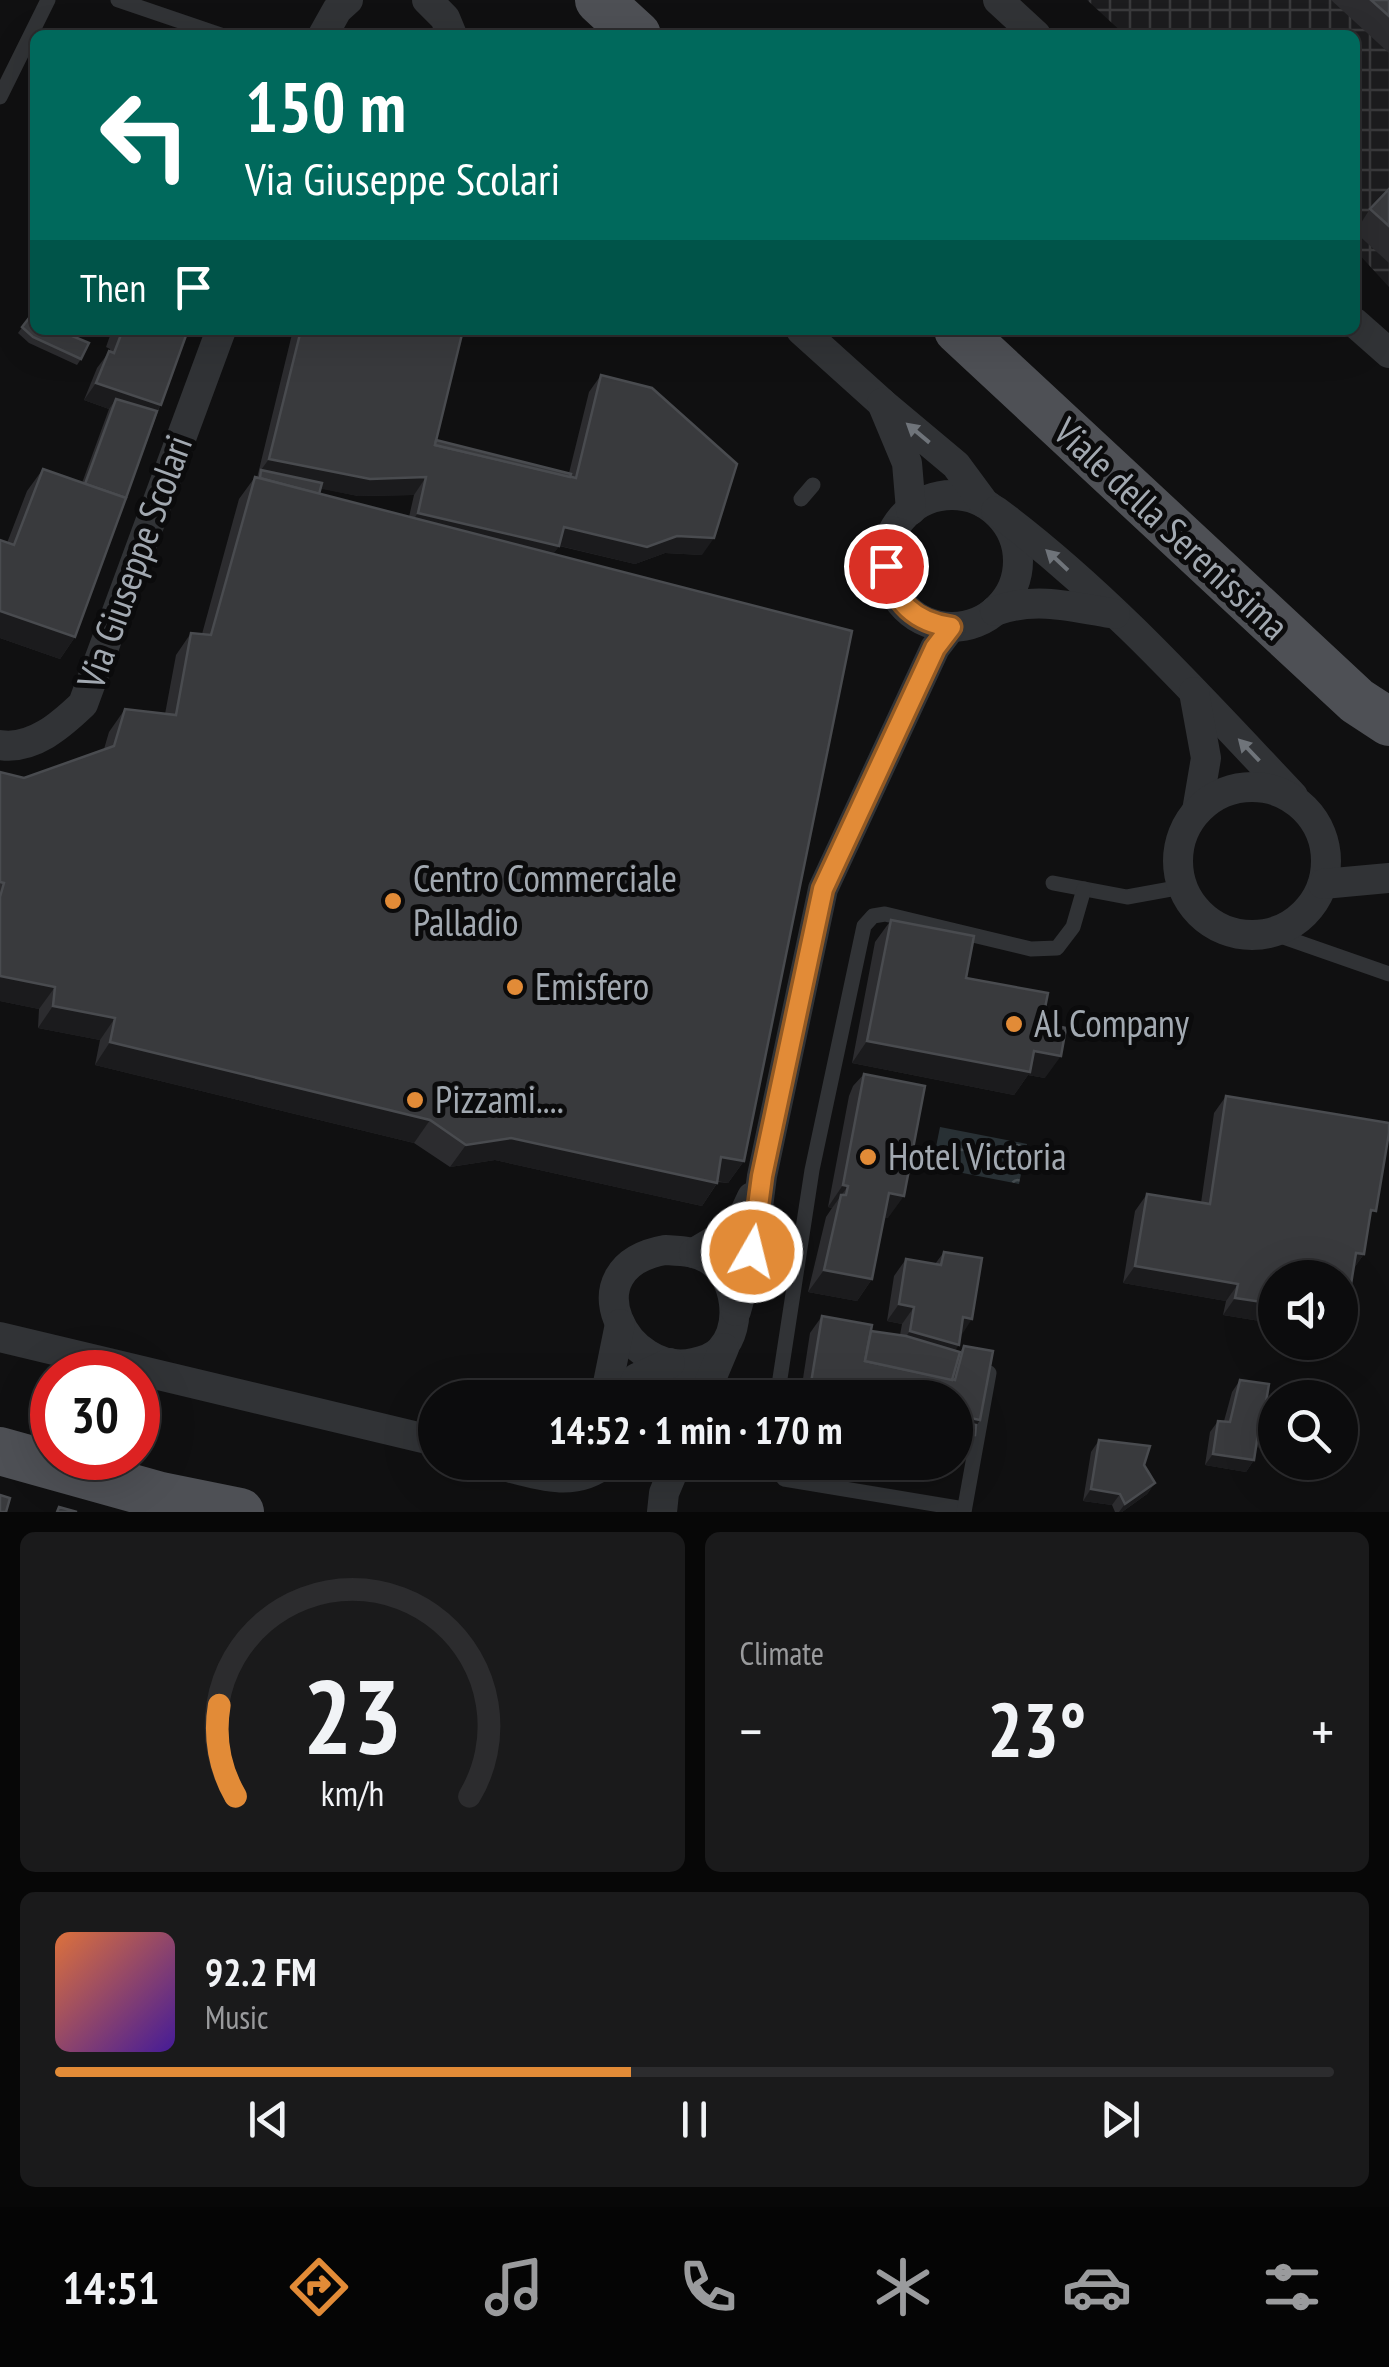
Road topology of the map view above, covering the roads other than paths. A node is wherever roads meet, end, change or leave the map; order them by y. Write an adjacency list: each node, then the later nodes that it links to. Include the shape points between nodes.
1 (48, 0): 7 (lane)
2 (118, 0): 8 (lane)
3 (348, 0): 9 (street)
4 (427, 0): 10 (street)
5 (599, 0): 11 (main road)
6 (998, 0): 12 (street)
7 (33, 30)
8 (206, 30)
9 (326, 30)
10 (450, 30)
11 (632, 30)
12 (1031, 30)
13 (30, 36): 14 (lane)
14 (0, 97)
15 (1360, 328): 19 (street)
16 (220, 335): 30 (street, Via Giuseppe Scolari, via 83,704 41,737)
17 (806, 335): 20 (street)
18 (963, 335): 29 (main road, Viale della Serenissima, via 1356,700)
19 (1389, 354)
20 (882, 404): 23 (street, one-way to 20, via 956,465); 24 (street, via 907,464)
21 (814, 485): 22 (lane)
22 (802, 499)
23 (990, 507): 24 (street, via 946,495); 25 (street, via 1008,526 1018,561 1016,580); 26 (street, one-way to 23)
24 (910, 510): 27 (street, via 888,545 891,586 918,617)
25 (995, 611): 26 (street, via 1050,603); 27 (street)
26 (1115, 614): 28 (street)
27 (951, 627): 40 (street, via 935,648 823,889)
28 (1194, 692): 31 (street, one-way to 28); 32 (street, via 1206,758)
29 (1389, 722)
30 (0, 744)
31 (1304, 807): 32 (street, via 1249,787 1230,790); 35 (street, via 1324,843)
32 (1197, 812): 36 (street, via 1179,847)
33 (1389, 878): 35 (street)
34 (1053, 883): 37 (lane)
35 (1323, 884): 38 (street, via 1312,906)
36 (1182, 887): 37 (lane, via 1127,897); 38 (street, via 1218,927 1245,936)
37 (1084, 889): 51 (lane, via 1073,927 1057,948 1031,949 885,914 864,926 812,1170)
38 (1272, 933): 39 (lane)
39 (1389, 974)
40 (762, 1176): 41 (street, via 738,1226); 42 (street)
41 (694, 1253): 42 (street, via 724,1274); 43 (street, via 650,1253 626,1265 614,1289)
42 (736, 1311): 45 (street)
43 (620, 1324): 46 (street, via 634,1344); 48 (street)
44 (0, 1337): 52 (street)
45 (724, 1348): 46 (street, via 698,1362); 50 (street)
46 (670, 1363): 49 (street)
47 (989, 1373): 57 (lane)
48 (609, 1380)
49 (636, 1380)
50 (711, 1380)
51 (780, 1380)
52 (418, 1437)
53 (0, 1451): 56 (main road)
54 (670, 1480): 59 (street)
55 (795, 1480): 57 (lane)
56 (159, 1504): 58 (main road)
57 (964, 1511)
58 (240, 1512)
59 (662, 1512)

